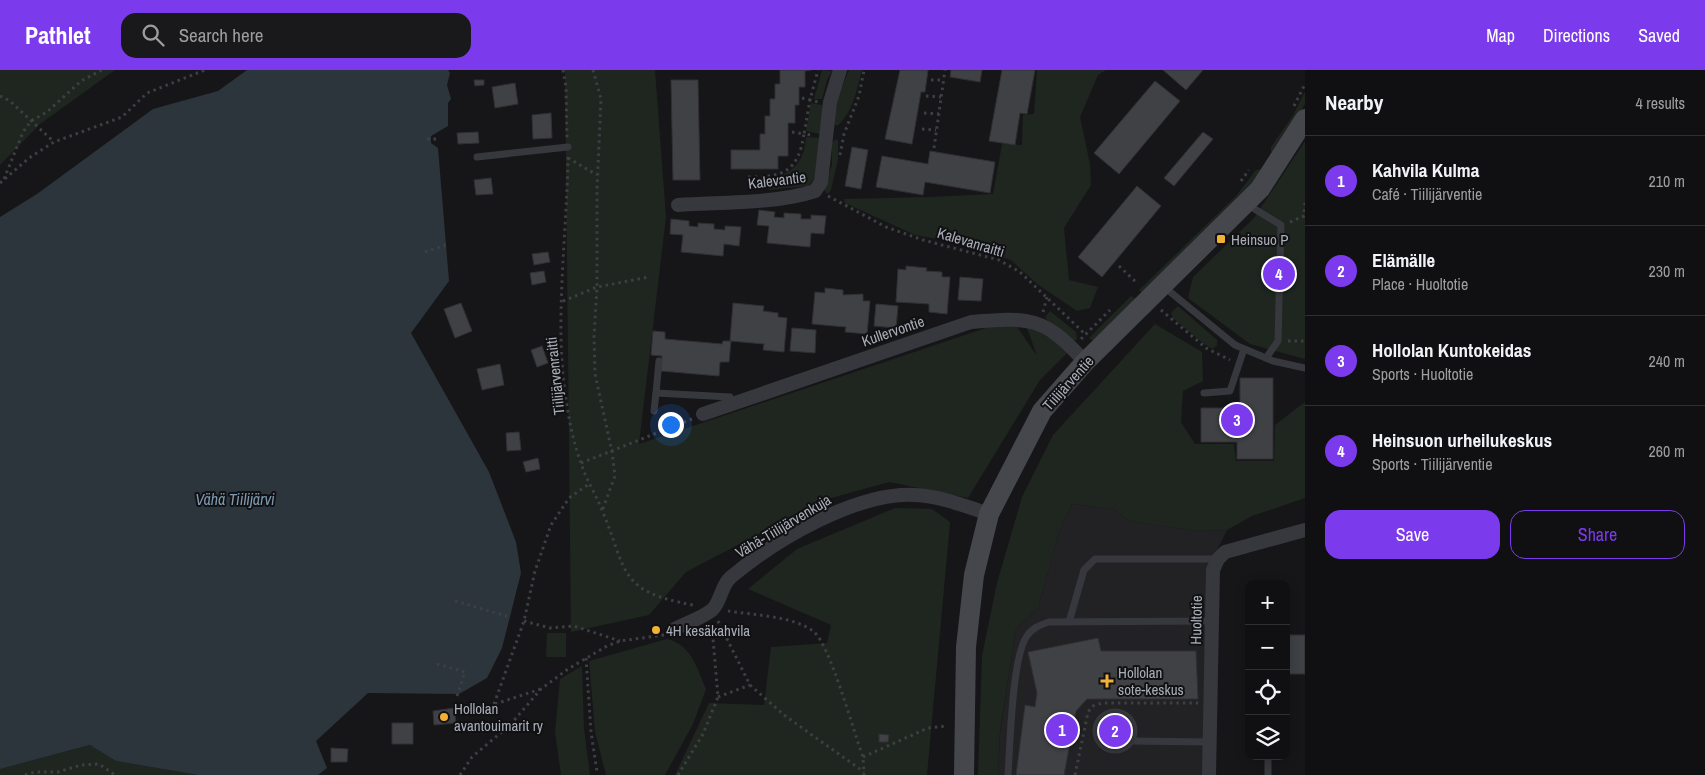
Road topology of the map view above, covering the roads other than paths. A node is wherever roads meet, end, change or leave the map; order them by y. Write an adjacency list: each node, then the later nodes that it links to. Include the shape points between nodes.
1 (840, 70): 6 (street, Kalevantie, via 830,102 821,182 815,191 766,199)
2 (1305, 120): 5 (street, Tiilijärventie, via 1260,188)
3 (568, 147): 4 (lane)
4 (477, 157)
5 (1245, 203): 7 (street, Tiilijärventie); 9 (lane, via 1281,225 1278,341)
6 (678, 205)
7 (1163, 286): 8 (lane); 11 (street, Tiilijärventie)
8 (1244, 349): 9 (lane); 14 (lane, via 1230,392)
9 (1266, 358): 12 (lane)
10 (659, 361): 13 (lane)
11 (1086, 362): 17 (street, Kullervontie, via 1040,323 1015,318 971,322); 18 (street, Tiilijärventie, via 1042,411)
12 (1305, 368)
13 (656, 393): 15 (lane); 16 (lane)
14 (1204, 393)
15 (730, 397)
16 (654, 412)
17 (703, 414)
18 (989, 514): 23 (street, Vähä-Tiilijärvenkuja, via 937,498 915,495 879,497 851,506 758,557 728,579 713,609); 27 (street, Tiilijärventie, via 974,575 966,647)
19 (1305, 530): 20 (street, via 1236,548)
20 (1218, 559): 21 (street, Huoltotie, via 1213,570); 22 (lane, via 1095,559 1084,570)
21 (1212, 621): 22 (lane); 25 (street, Huoltotie)
22 (1069, 622): 28 (lane, via 1049,622 1035,627 1026,637 1018,656)
23 (675, 629)
24 (1131, 741): 24 (lane, via 1132,723 1124,715 1112,713 1098,723 1097,736 1104,746 1122,749); 25 (lane)
25 (1210, 742): 29 (street, Huoltotie)
26 (1268, 760): 30 (lane)
27 (964, 775)
28 (1008, 775)
29 (1209, 775)
30 (1268, 775)

